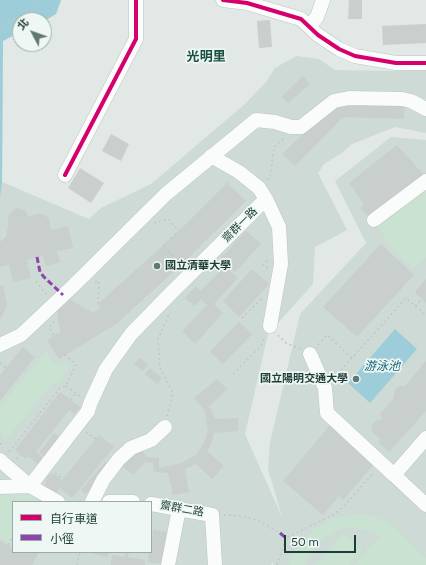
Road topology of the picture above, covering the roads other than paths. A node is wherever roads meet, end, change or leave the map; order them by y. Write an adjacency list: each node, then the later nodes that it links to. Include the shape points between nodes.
1 (136, 0): 8 (street, via 136,39)
2 (223, 0): 4 (street, via 247,3 301,19)
3 (323, 0): 4 (street, via 317,17)
4 (309, 26): 5 (street, via 339,49 355,56 396,64)
5 (426, 63)
6 (426, 109): 7 (street, via 402,99 349,98 334,101 301,127 256,120)
7 (211, 156): 10 (street, via 240,172); 13 (street, via 158,201 21,335)
8 (65, 175)
9 (426, 181): 11 (street)
10 (263, 194): 12 (street, via 279,227 281,264); 19 (street, 齋群一路, via 132,334 106,369 88,411)
11 (374, 220)
12 (270, 326)
13 (0, 345)
14 (310, 354): 18 (street, via 325,388 327,414)
15 (165, 427): 22 (street, via 151,440 131,448 119,459 103,480)
16 (426, 438): 18 (street)
17 (0, 460): 19 (street)
18 (394, 475): 24 (street)
19 (30, 486): 20 (street); 21 (street)
20 (0, 487)
21 (56, 501)
22 (92, 501)
23 (152, 504): 25 (street, 齋群二路)
24 (426, 505)
25 (178, 509): 26 (street); 27 (street, 齋群二路, via 212,515)
26 (168, 565)
27 (215, 565)

